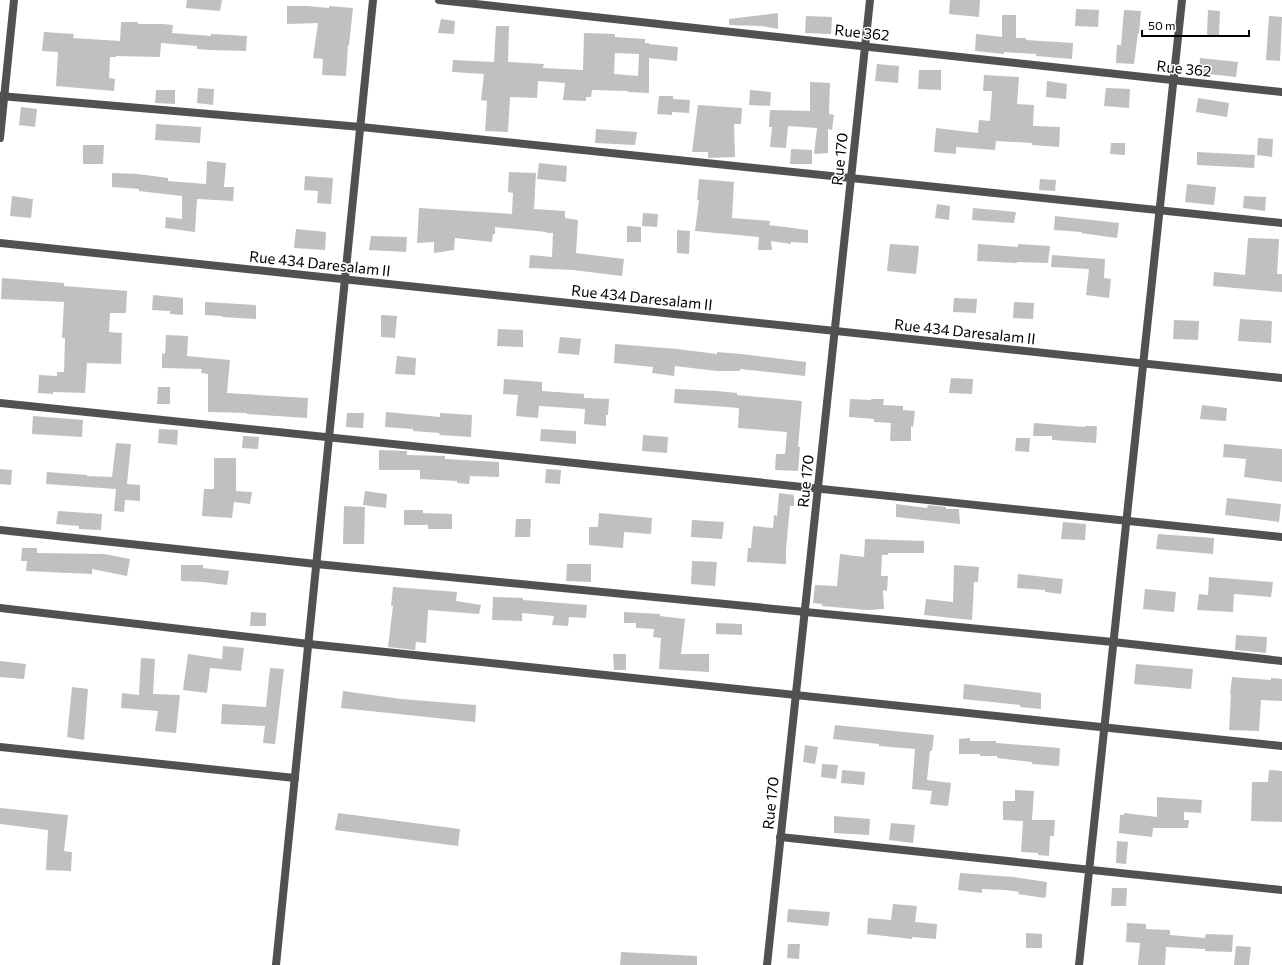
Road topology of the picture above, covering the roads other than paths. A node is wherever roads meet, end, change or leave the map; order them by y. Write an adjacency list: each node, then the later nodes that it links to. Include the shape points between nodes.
1 (14, 0): 9 (street)
2 (373, 0): 10 (street)
3 (439, 0): 6 (street, Rue 362)
4 (870, 0): 6 (street, Rue 170)
5 (1182, 0): 7 (street)
6 (865, 47): 7 (street, Rue 362); 12 (street, Rue 170)
7 (1173, 80): 8 (street, Rue 362); 13 (street)
8 (1282, 92)
9 (2, 96): 10 (street); 11 (street)
10 (360, 127): 12 (street); 16 (street)
11 (0, 138)
12 (851, 178): 13 (street); 17 (street, Rue 170)
13 (1160, 210): 14 (street); 18 (street)
14 (1282, 223)
15 (0, 243): 16 (street, Rue 434 Daresalam II)
16 (345, 280): 17 (street, Rue 434 Daresalam II); 21 (street)
17 (835, 331): 18 (street, Rue 434 Daresalam II); 22 (street, Rue 170)
18 (1143, 364): 19 (street, Rue 434 Daresalam II); 23 (street)
19 (1282, 378)
20 (0, 403): 21 (street)
21 (329, 438): 22 (street); 26 (street)
22 (818, 488): 23 (street); 28 (street, Rue 170)
23 (1126, 521): 25 (street); 29 (street)
24 (0, 530): 26 (street)
25 (1282, 537)
26 (317, 564): 28 (street); 30 (street)
27 (0, 608): 30 (street)
28 (805, 611): 29 (street); 32 (street, Rue 170)
29 (1114, 642): 31 (street); 33 (street)
30 (309, 644): 32 (street); 36 (street)
31 (1282, 661)
32 (796, 695): 33 (street); 37 (street, Rue 170)
33 (1104, 727): 34 (street); 38 (street)
34 (1282, 746)
35 (0, 747): 36 (street)
36 (295, 778): 40 (street)
37 (780, 837): 38 (street); 41 (street, Rue 170)
38 (1089, 870): 39 (street); 42 (street)
39 (1282, 890)
40 (276, 965)
41 (767, 965)
42 (1079, 965)

